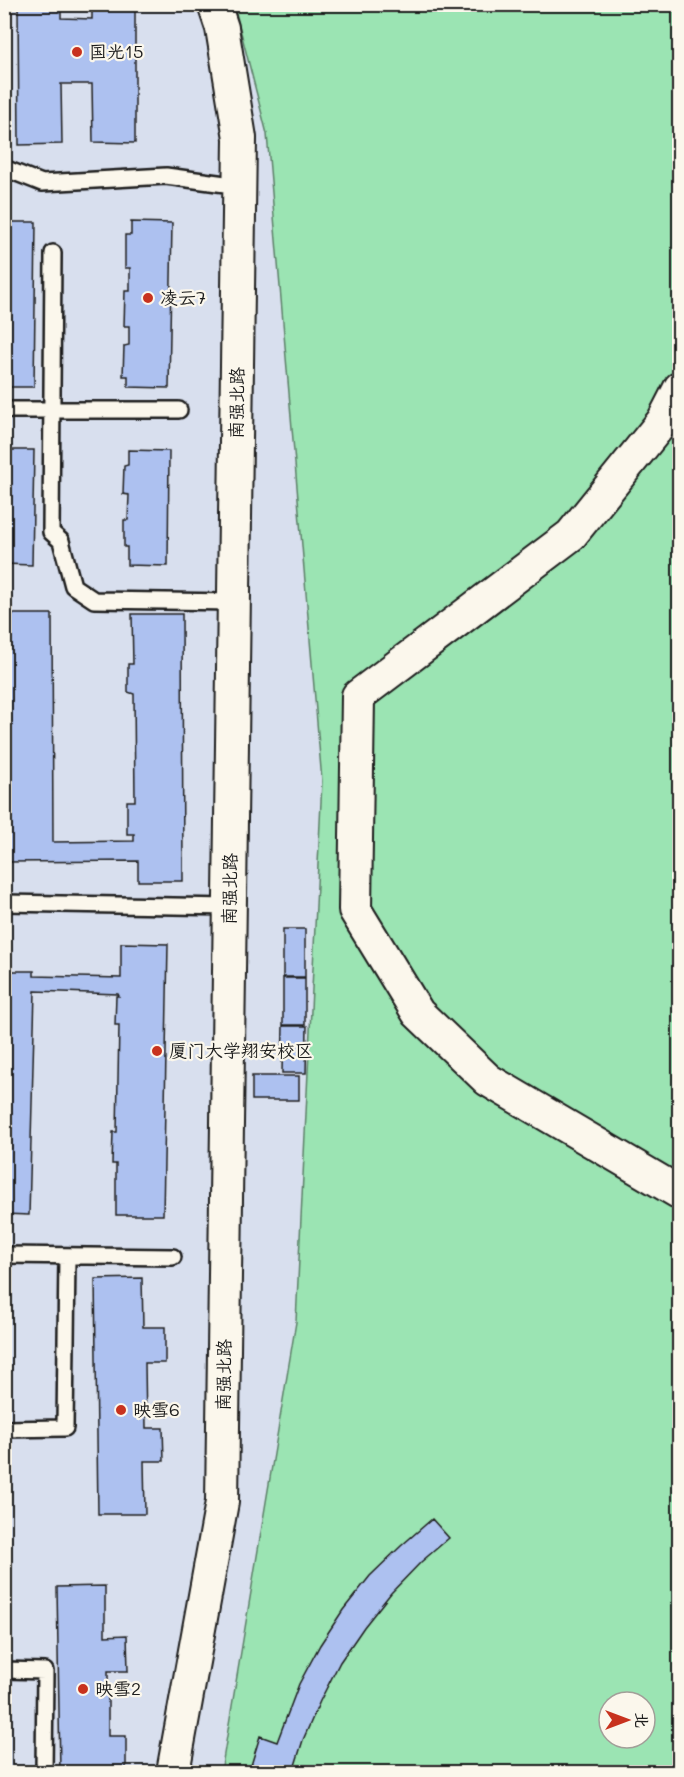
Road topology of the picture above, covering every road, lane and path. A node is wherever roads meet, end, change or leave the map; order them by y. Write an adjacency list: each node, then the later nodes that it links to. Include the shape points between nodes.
1 (214, 4): 3 (street, 南强北路, via 222,28 240,138)
2 (4, 168): 3 (lane, via 42,183 166,176)
3 (240, 186): 9 (street, 南强北路)
4 (53, 253): 7 (lane)
5 (680, 388): 12 (street, via 663,421 571,536 357,696 355,910 418,1013 488,1080)
6 (4, 410): 7 (lane)
7 (53, 410): 8 (lane); 9 (lane, via 51,532 61,541 73,586 94,600)
8 (179, 410)
9 (234, 602): 11 (street, 南强北路)
10 (4, 903): 11 (lane)
11 (230, 907): 19 (street, 南强北路, via 222,1502)
12 (680, 1193)
13 (4, 1255): 14 (lane)
14 (67, 1256): 15 (lane); 16 (lane, via 65,1428)
15 (173, 1257)
16 (4, 1429)
17 (4, 1670): 18 (lane, via 45,1671)
18 (44, 1773)
19 (173, 1773)

